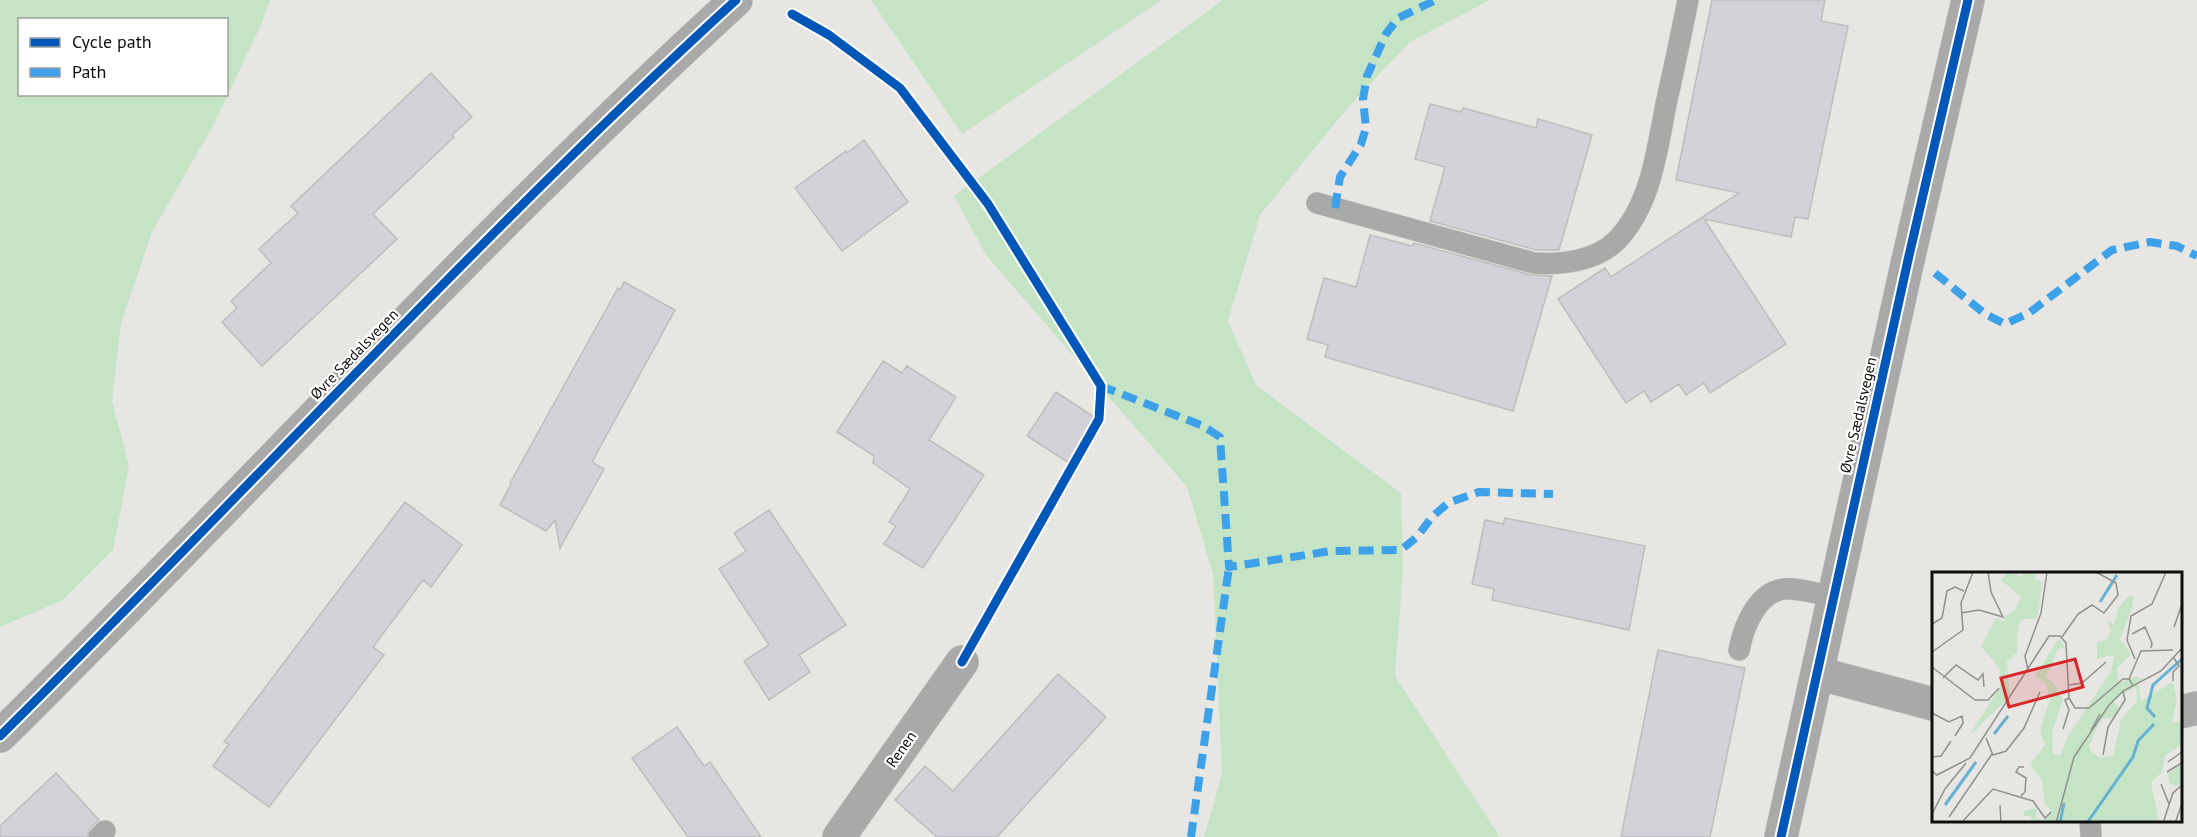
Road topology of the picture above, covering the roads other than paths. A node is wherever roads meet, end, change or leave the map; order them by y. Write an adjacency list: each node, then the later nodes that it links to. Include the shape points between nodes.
1 (736, 0): 12 (street, Øvre Sædalsvegen, via 514,212)
2 (1688, 0): 4 (lane, via 1653,170 1629,226 1614,243 1586,258 1556,265 1534,263)
3 (1968, 0): 5 (street, Øvre Sædalsvegen)
4 (1317, 203)
5 (1833, 597): 6 (lane, via 1790,588 1772,593 1749,617); 8 (street, Øvre Sædalsvegen)
6 (1739, 650)
7 (962, 662): 14 (street, Renen)
8 (1817, 673): 9 (street); 15 (street, Øvre Sædalsvegen)
9 (1932, 704)
10 (2197, 708): 11 (street)
11 (2182, 712)
12 (0, 736)
13 (2090, 822): 16 (lane)
14 (839, 837)
15 (1781, 837)
16 (2091, 837)

